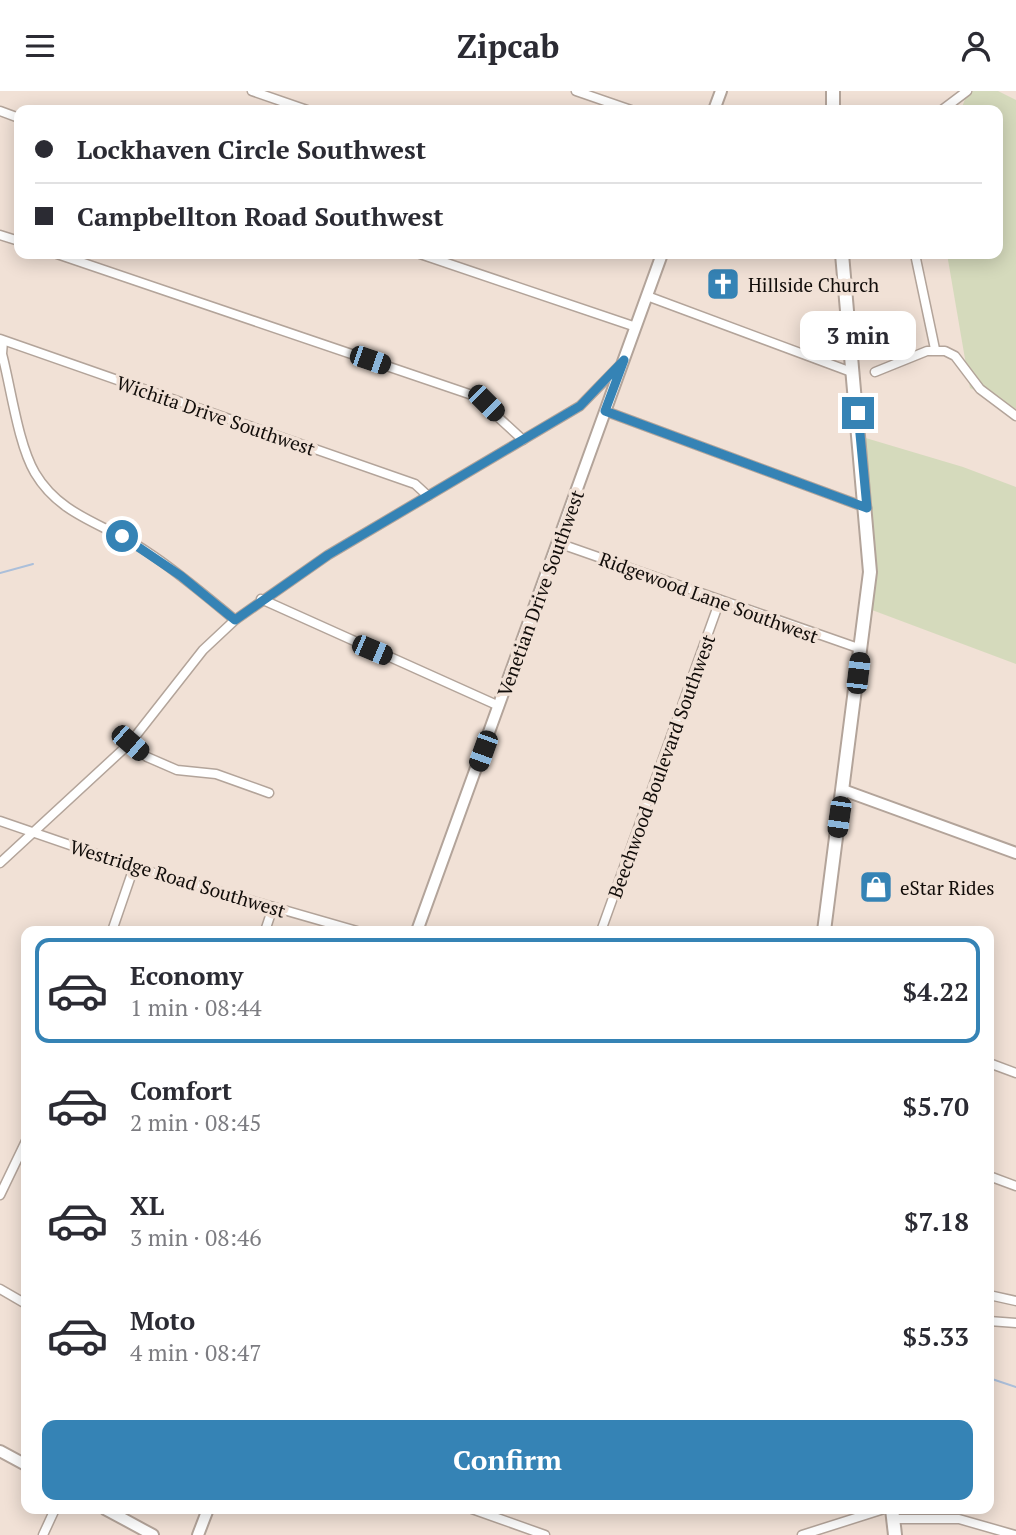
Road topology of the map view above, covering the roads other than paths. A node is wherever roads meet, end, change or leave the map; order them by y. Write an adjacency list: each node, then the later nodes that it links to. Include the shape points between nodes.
1 (252, 91): 4 (street)
2 (576, 91): 5 (street)
3 (967, 91): 6 (street)
4 (293, 105)
5 (617, 105)
6 (949, 105)
7 (72, 259): 21 (street, via 475,396)
8 (435, 259): 13 (street)
9 (660, 259): 12 (street, Venetian Drive Southwest)
10 (843, 259): 18 (main road)
11 (916, 259): 15 (street)
12 (647, 296): 13 (street, Venetian Drive Southwest); 18 (street)
13 (636, 327): 16 (street, Venetian Drive Southwest)
14 (2, 340): 22 (street, Wichita Drive Southwest, via 415,484); 27 (street, via 25,449 47,491 78,517 145,550)
15 (934, 349): 17 (street); 20 (street, via 955,356 981,389)
16 (624, 360): 19 (street, Venetian Drive Southwest); 21 (street, via 580,406)
17 (875, 372)
18 (854, 373): 23 (main road)
19 (605, 411): 23 (street); 24 (street, Venetian Drive Southwest)
20 (1016, 417)
21 (523, 440): 22 (street)
22 (428, 496): 25 (street)
23 (867, 508): 28 (main road, via 870,572)
24 (558, 543): 26 (street, Ridgewood Lane Southwest); 29 (street, Venetian Drive Southwest)
25 (261, 599): 27 (street); 29 (street)
26 (720, 600): 28 (street, Ridgewood Lane Southwest); 43 (street, Beechwood Boulevard Southwest)
27 (235, 620): 30 (street, via 202,650)
28 (861, 649): 31 (main road)
29 (499, 706): 42 (street, Venetian Drive Southwest)
30 (130, 743): 32 (street, via 146,758 177,771 216,774); 34 (street)
31 (843, 790): 35 (street); 44 (main road)
32 (269, 793)
33 (0, 821): 34 (street, Westridge Road Southwest)
34 (34, 832): 36 (street); 37 (street, Westridge Road Southwest)
35 (1016, 853)
36 (0, 863)
37 (134, 867): 38 (street, Westridge Road Southwest); 39 (street)
38 (273, 907): 40 (street); 41 (street, Westridge Road Southwest)
39 (114, 926)
40 (267, 926)
41 (340, 926)
42 (419, 926)
43 (603, 926)
44 (825, 926)
45 (994, 1065): 46 (street)
46 (1016, 1073)
47 (21, 1151): 50 (street)
48 (994, 1178): 49 (street)
49 (1016, 1186)
50 (0, 1195)
51 (0, 1289): 54 (street)
52 (994, 1297): 53 (street)
53 (1016, 1300)
54 (21, 1301)
55 (994, 1321): 56 (street)
56 (1016, 1322)
57 (0, 1451): 58 (street)
58 (21, 1462)
59 (53, 1514): 65 (street)
60 (114, 1514): 66 (street)
61 (206, 1514): 67 (street)
62 (486, 1514): 68 (street)
63 (868, 1514): 69 (street)
64 (893, 1514): 70 (main road); 71 (street, via 959,1519)
65 (43, 1535)
66 (153, 1535)
67 (198, 1535)
68 (545, 1535)
69 (803, 1535)
70 (895, 1535)
71 (1015, 1535)

